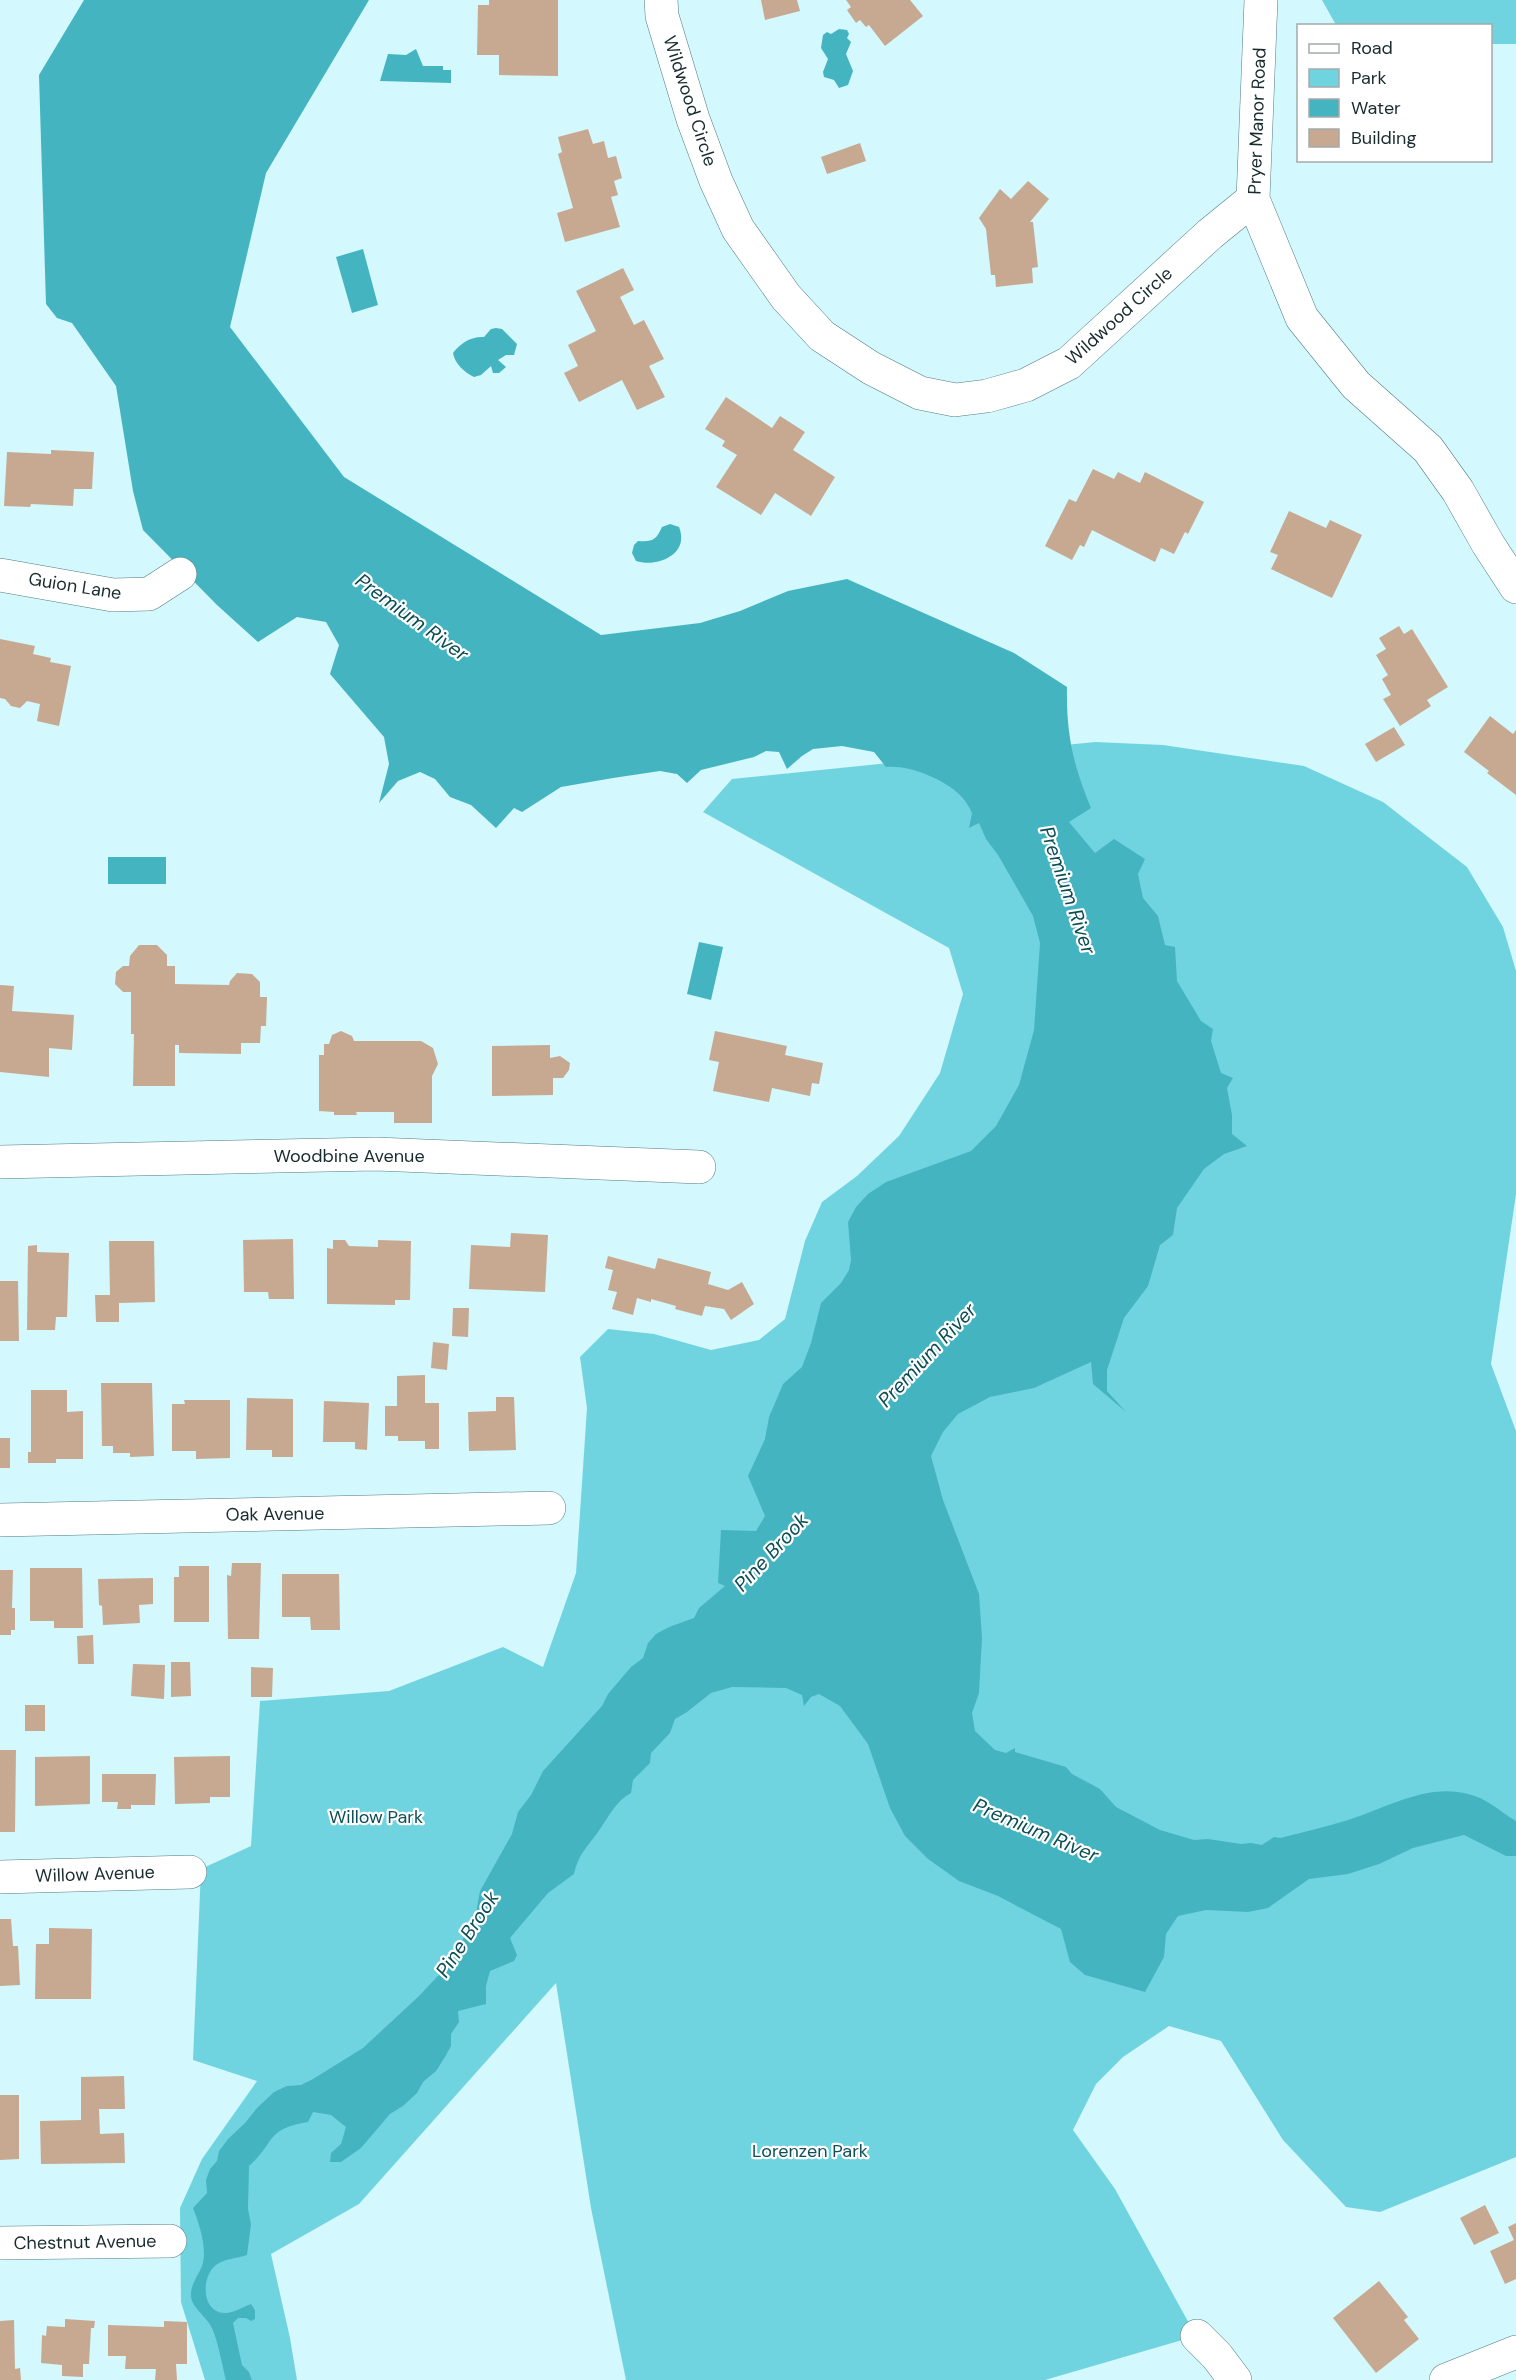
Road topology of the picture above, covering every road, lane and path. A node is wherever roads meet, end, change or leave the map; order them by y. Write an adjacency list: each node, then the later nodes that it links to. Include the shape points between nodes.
1 (661, 0): 3 (street, Wildwood Circle, via 662,16 693,118 738,229 786,297 822,336 871,369 920,393 955,400 987,396 1026,385 1069,363)
2 (1261, 0): 3 (street, Pryer Manor Road)
3 (1253, 199): 6 (street, Pryer Manor Road, via 1302,318 1356,386 1428,448)
4 (180, 574): 5 (street, Guion Lane, via 149,594 122,595)
5 (0, 575)
6 (1516, 587)
7 (0, 1162): 8 (street, Woodbine Avenue, via 376,1154)
8 (699, 1167)
9 (549, 1508): 10 (street, Oak Avenue)
10 (0, 1520)
11 (190, 1872): 12 (street, Willow Avenue)
12 (0, 1877)
13 (170, 2241): 14 (street, Chestnut Avenue)
14 (0, 2243)
15 (1197, 2336): 17 (street)
16 (1516, 2352): 18 (street)
17 (1235, 2380)
18 (1446, 2380)

